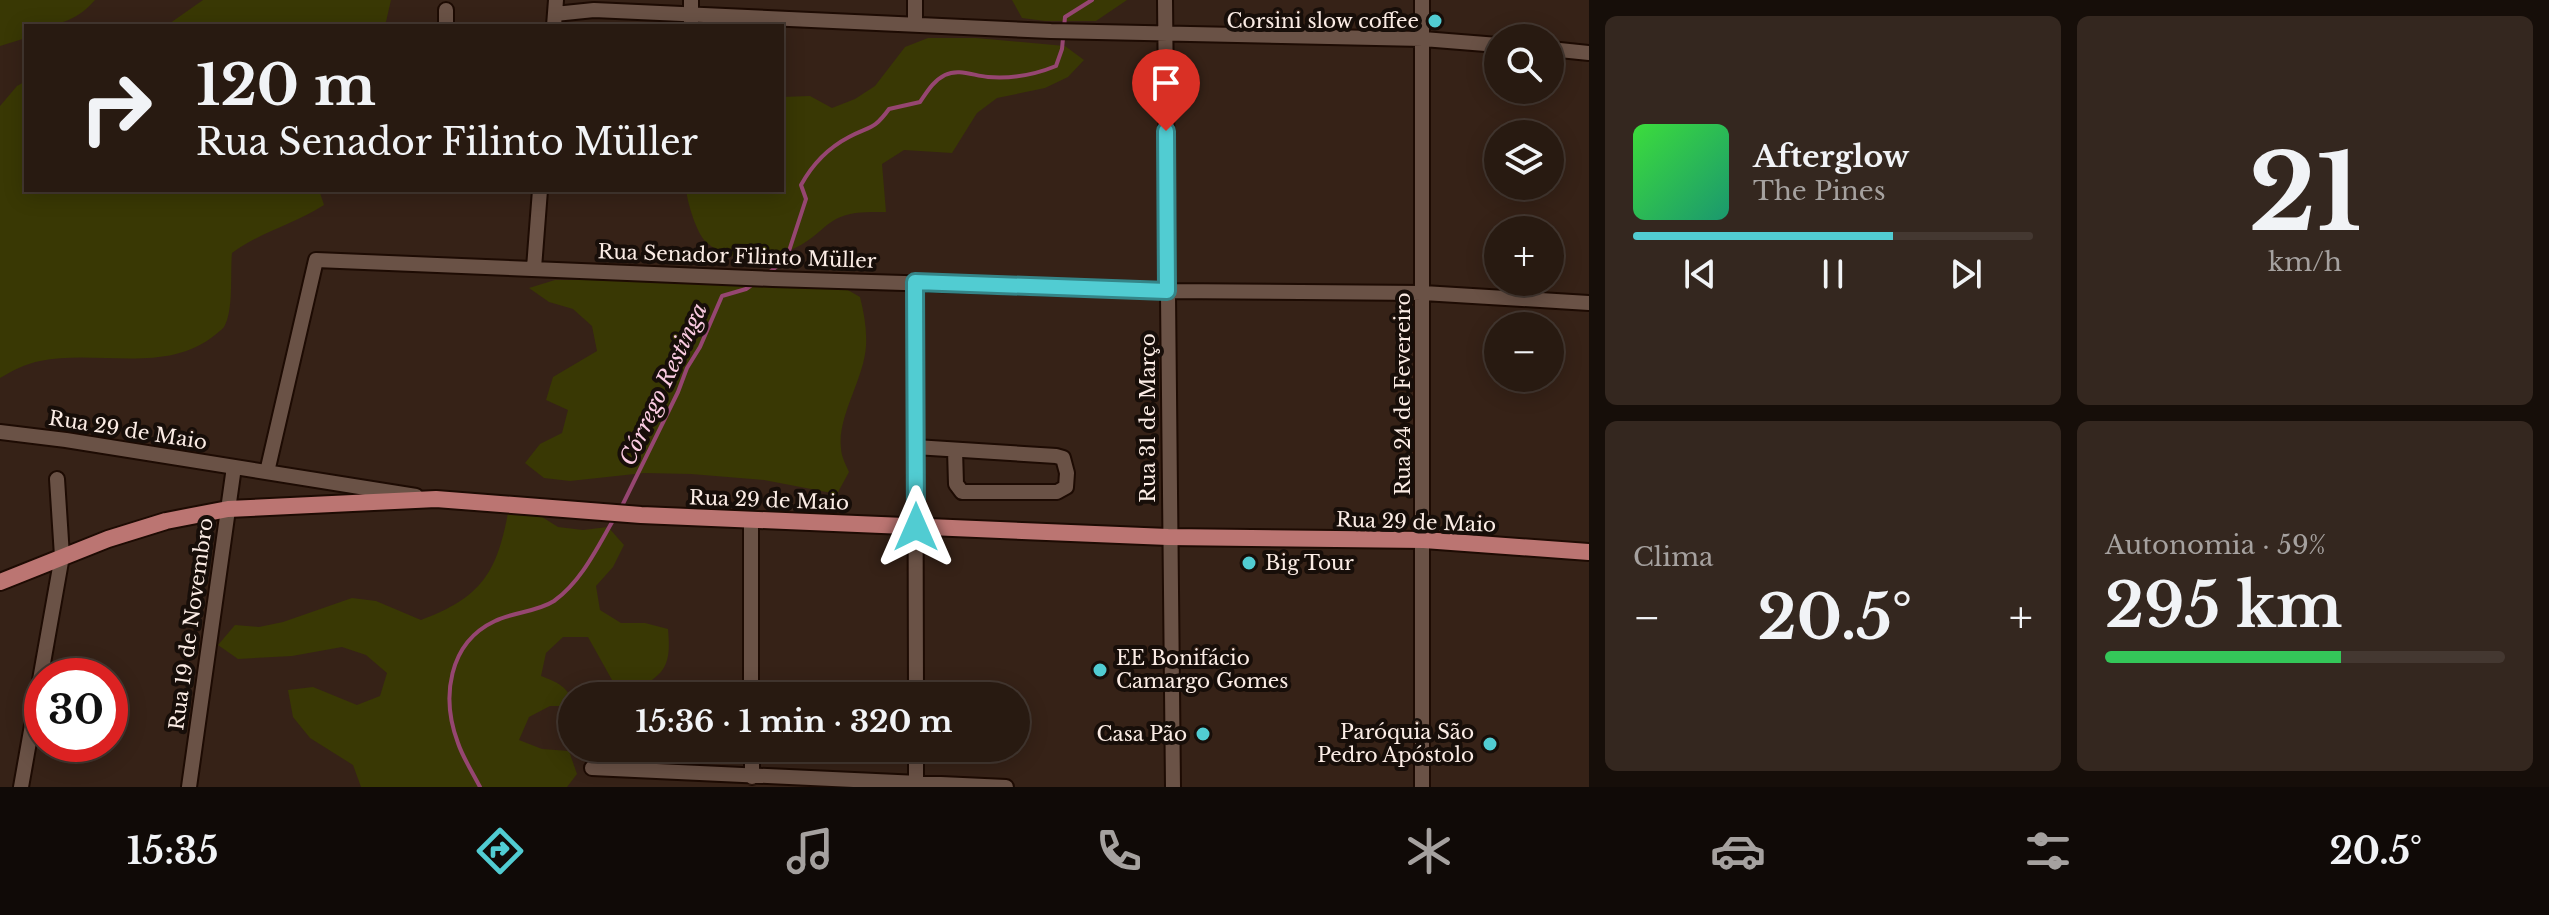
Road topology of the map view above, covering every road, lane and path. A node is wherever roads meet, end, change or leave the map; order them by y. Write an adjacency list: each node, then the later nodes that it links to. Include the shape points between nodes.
1 (915, 0): 8 (street)
2 (1165, 0): 9 (street, Rua 31 de Março)
3 (1422, 0): 10 (street, Rua 24 de Fevereiro)
4 (446, 10): 7 (street)
5 (555, 13): 6 (street)
6 (691, 13): 8 (street)
7 (446, 24)
8 (915, 24): 9 (street)
9 (1166, 35): 10 (street); 17 (street, Rua 31 de Março)
10 (1423, 39): 11 (street); 18 (street, Rua 24 de Fevereiro)
11 (1484, 44)
12 (1564, 50): 13 (street)
13 (1589, 53)
14 (540, 192): 15 (street)
15 (534, 268): 16 (street, Rua Senador Filinto Müller); 24 (street, Rua Senador Filinto Müller, via 316,260)
16 (915, 282): 17 (street, Rua Senador Filinto Müller); 21 (street)
17 (1167, 291): 18 (street, Rua Senador Filinto Müller); 30 (street, Rua 31 de Março)
18 (1423, 293): 19 (street, Rua Senador Filinto Müller); 31 (street, Rua 24 de Fevereiro)
19 (1589, 303)
20 (0, 432): 23 (street, Rua 29 de Maio)
21 (915, 447): 22 (street); 29 (street)
22 (955, 450): 22 (street, via 1063,458 1066,487 1057,492 962,492 956,484)
23 (234, 467): 24 (street, Rua 29 de Maio); 27 (street, Rua 19 de Novembro)
24 (267, 472): 26 (street, Rua 29 de Maio)
25 (57, 479): 33 (street)
26 (436, 499): 27 (main road); 28 (main road, Rua 29 de Maio)
27 (228, 509): 33 (main road, via 166,521); 44 (street, Rua 19 de Novembro)
28 (751, 519): 29 (main road, Rua 29 de Maio); 35 (street)
29 (916, 527): 30 (main road, Rua 29 de Maio); 36 (street)
30 (1168, 537): 31 (main road, Rua 29 de Maio); 46 (street, Rua 31 de Março)
31 (1424, 540): 32 (main road, Rua 29 de Maio); 47 (street, Rua 24 de Fevereiro)
32 (1589, 552)
33 (62, 556): 34 (main road); 43 (street)
34 (0, 582)
35 (751, 682)
36 (916, 682)
37 (752, 762): 40 (street)
38 (916, 762): 42 (street)
39 (592, 768): 41 (street)
40 (752, 777): 41 (street); 42 (street)
41 (674, 780)
42 (916, 785): 45 (street)
43 (21, 787)
44 (189, 787)
45 (1006, 787)
46 (1173, 787)
47 (1422, 787)

